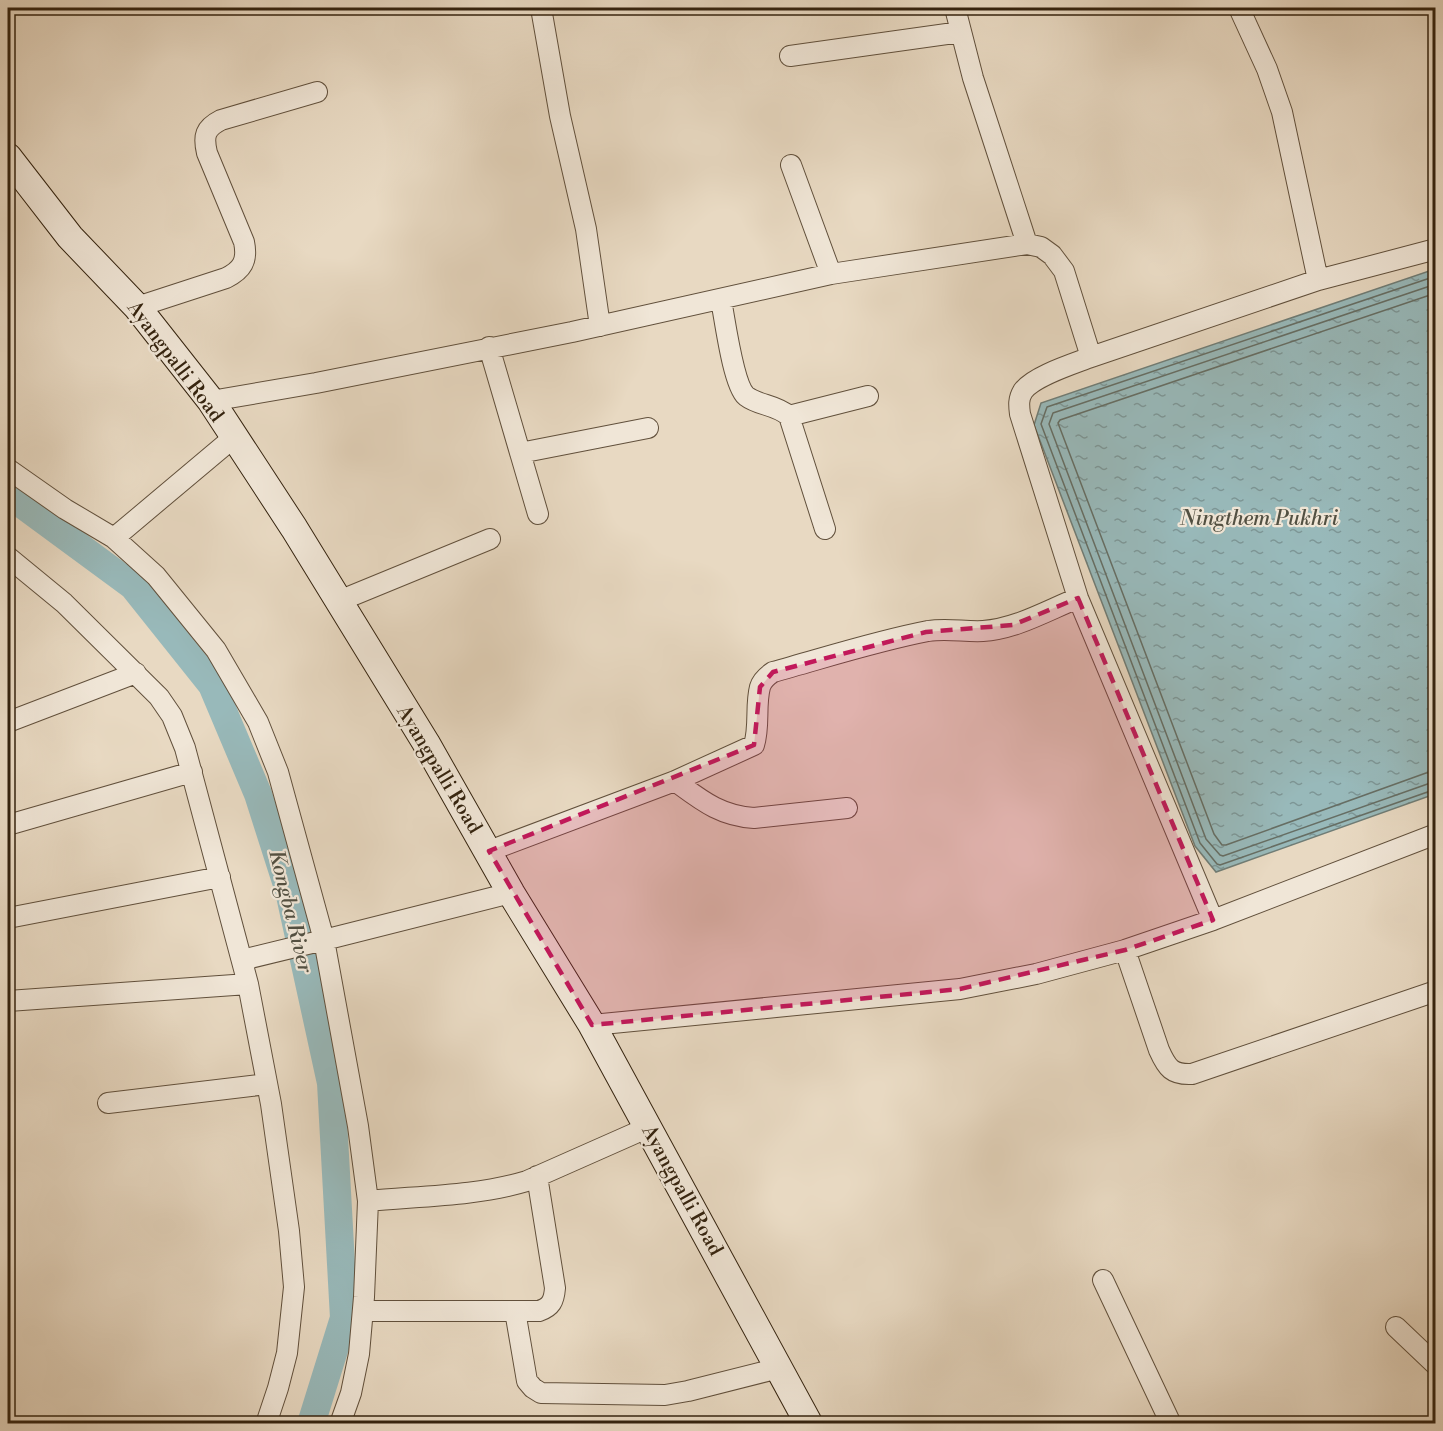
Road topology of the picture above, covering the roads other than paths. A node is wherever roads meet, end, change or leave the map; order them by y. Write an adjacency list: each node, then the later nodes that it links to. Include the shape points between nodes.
1 (541, 8): 15 (street, via 586,229)
2 (955, 8): 4 (street)
3 (1239, 8): 12 (street, via 1282,112)
4 (961, 32): 5 (street); 9 (street)
5 (790, 56)
6 (317, 92): 14 (street, via 210,126 204,141 244,242 244,264 226,278)
7 (8, 157): 14 (street, Ayangpalli Road, via 70,237)
8 (791, 165): 11 (street)
9 (1027, 244): 11 (street); 17 (street, via 1052,255 1064,271)
10 (1436, 249): 12 (street)
11 (831, 274): 13 (street)
12 (1318, 280): 17 (street)
13 (721, 300): 15 (street); 20 (street, via 742,391)
14 (136, 307): 19 (street, Ayangpalli Road)
15 (600, 326): 16 (street)
16 (489, 347): 19 (street); 23 (street)
17 (1091, 357): 30 (street, via 1037,380 1024,390 1018,403)
18 (868, 396): 20 (street)
19 (211, 401): 22 (street, Ayangpalli Road)
20 (789, 416): 26 (street)
21 (648, 428): 23 (street)
22 (233, 438): 27 (street); 31 (street, Ayangpalli Road)
23 (520, 453): 25 (street)
24 (8, 469): 27 (street)
25 (538, 514)
26 (825, 529)
27 (114, 538): 44 (street, via 156,576 199,627 258,722 278,772)
28 (490, 539): 31 (street)
29 (8, 557): 32 (street, via 64,603)
30 (1078, 598): 35 (street, via 1012,625 982,631 941,629 773,672 760,687 754,745); 43 (street)
31 (339, 602): 39 (street, Ayangpalli Road)
32 (136, 673): 33 (street); 34 (street, via 172,716)
33 (8, 722)
34 (192, 772): 37 (street); 40 (street)
35 (675, 781): 36 (street, via 707,804 738,818); 39 (street)
36 (846, 808)
37 (8, 825)
38 (1436, 834): 43 (street)
39 (489, 851): 41 (street, Ayangpalli Road)
40 (220, 877): 42 (street); 46 (street)
41 (512, 893): 44 (street); 50 (street, Ayangpalli Road)
42 (8, 918)
43 (1213, 920): 45 (street)
44 (317, 942): 46 (street); 55 (street, via 358,1126)
45 (1125, 950): 48 (street, via 1164,1063 1177,1073 1192,1074); 50 (street, via 960,989)
46 (250, 958): 47 (street)
47 (248, 984): 49 (street); 51 (street)
48 (1436, 991)
49 (8, 1001)
50 (592, 1025): 53 (street, Ayangpalli Road)
51 (267, 1084): 52 (street); 62 (street, via 294,1287 287,1353)
52 (108, 1103)
53 (649, 1128): 54 (street); 61 (street, Ayangpalli Road)
54 (537, 1176): 55 (street, via 511,1186 484,1190); 58 (street, via 555,1296 548,1308)
55 (368, 1201): 57 (street)
56 (1103, 1280): 65 (street)
57 (363, 1311): 58 (street); 63 (street, via 356,1378)
58 (516, 1311): 61 (street, via 528,1381 541,1393 665,1395)
59 (1396, 1327): 60 (street)
60 (1436, 1365)
61 (779, 1368): 64 (street, Ayangpalli Road)
62 (266, 1424)
63 (340, 1424)
64 (809, 1424)
65 (1172, 1424)

